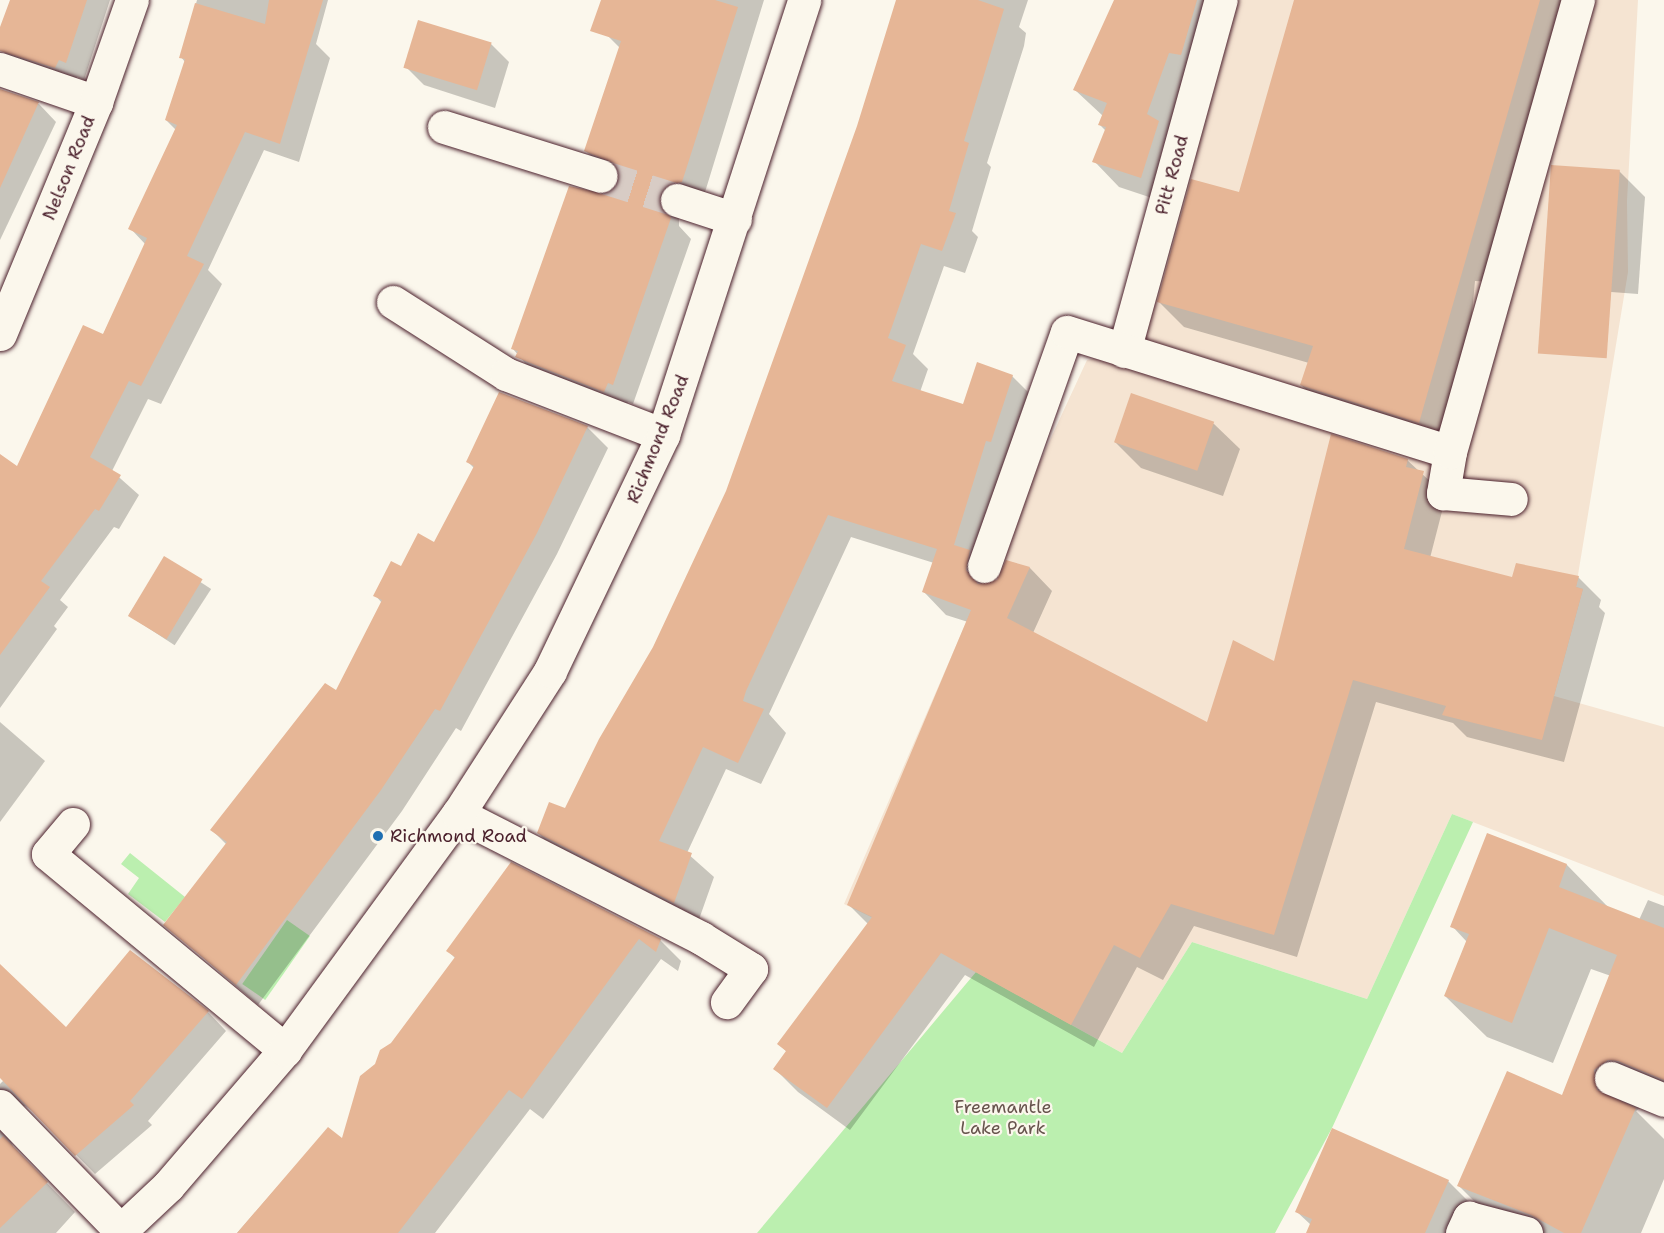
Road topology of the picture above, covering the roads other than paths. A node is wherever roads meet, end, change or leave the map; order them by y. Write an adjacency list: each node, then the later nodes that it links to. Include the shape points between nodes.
1 (132, 0): 6 (street, Nelson Road)
2 (804, 0): 10 (street, Richmond Road)
3 (1221, 0): 13 (street, Pitt Road)
4 (1578, 0): 15 (street)
5 (0, 69): 6 (street)
6 (96, 102): 12 (street, Nelson Road)
7 (444, 127): 8 (street)
8 (601, 176)
9 (677, 200): 10 (street)
10 (735, 219): 14 (street, Richmond Road)
11 (393, 302): 14 (street, via 506,374)
12 (0, 333)
13 (1124, 351): 15 (street); 17 (street, via 1067,332)
14 (663, 435): 18 (street, Richmond Road, via 550,671)
15 (1450, 452): 16 (street, via 1443,493)
16 (1511, 499)
17 (984, 566)
18 (458, 814): 20 (street, via 693,933 751,969); 21 (street, Richmond Road)
19 (73, 824): 21 (street, via 48,854)
20 (727, 1002)
21 (285, 1050): 25 (street, Richmond Road, via 168,1186)
22 (1611, 1078): 23 (street)
23 (1664, 1100)
24 (0, 1106): 25 (street)
25 (119, 1232)
26 (1462, 1233): 27 (street, via 1469,1218)
27 (1526, 1233)

